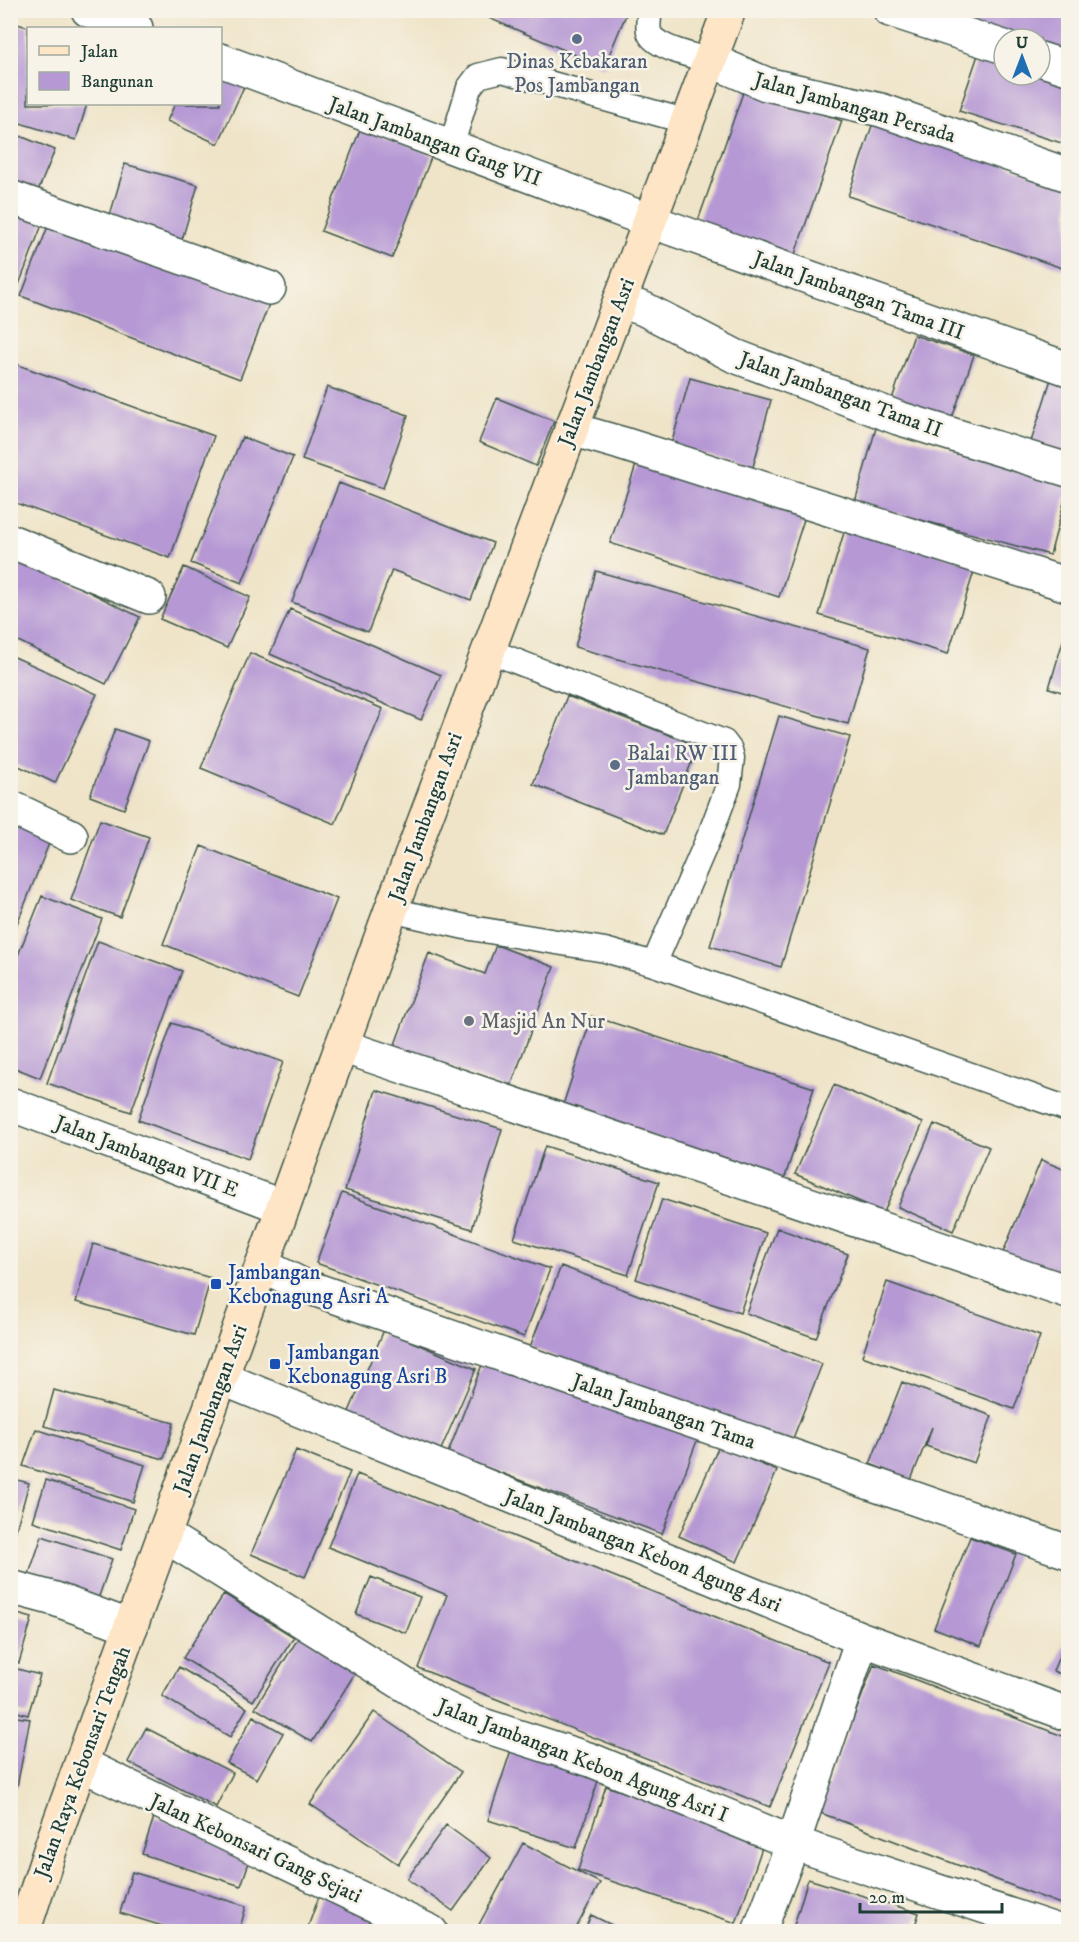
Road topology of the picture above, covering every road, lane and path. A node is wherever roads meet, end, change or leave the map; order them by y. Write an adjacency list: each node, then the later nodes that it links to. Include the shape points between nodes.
1 (88, 10): 5 (street)
2 (650, 10): 7 (lane, via 653,38 681,54)
3 (729, 10): 7 (street, Jalan Jambangan Asri)
4 (890, 10): 6 (street)
5 (133, 27)
6 (992, 43)
7 (710, 60): 11 (street, Jalan Jambangan Asri); 13 (street, Jalan Jambangan Persada, via 766,84 881,110)
8 (222, 61): 12 (street, Jalan Jambangan Gang VII)
9 (1052, 63): 10 (street)
10 (1068, 68)
11 (688, 122): 12 (lane, via 502,70 478,76 469,88); 15 (street, Jalan Jambangan Asri)
12 (451, 147): 15 (street, Jalan Jambangan Gang VII)
13 (1068, 175)
14 (10, 196): 16 (street)
15 (650, 221): 17 (street, Jalan Jambangan Asri); 18 (street, Jalan Jambangan Tama III)
16 (269, 288)
17 (620, 301): 19 (street, Jalan Jambangan Asri); 20 (street, Jalan Jambangan Tama II, via 644,309 735,356 898,418)
18 (1068, 369)
19 (571, 429): 22 (street); 24 (street, Jalan Jambangan Asri)
20 (1068, 470)
21 (10, 541): 23 (street)
22 (1068, 585)
23 (149, 597)
24 (488, 650): 27 (street, Jalan Jambangan Asri); 28 (lane, via 724,742 730,750 729,784)
25 (10, 807): 26 (street)
26 (71, 836)
27 (391, 910): 28 (lane, via 465,927 605,950); 29 (street, Jalan Jambangan Asri)
28 (654, 964): 31 (lane)
29 (342, 1046): 32 (street, Jalan Jambangan Asri); 34 (street)
30 (10, 1104): 32 (street, Jalan Jambangan VII E)
31 (1068, 1109)
32 (283, 1207): 33 (street, Jalan Jambangan Asri)
33 (262, 1265): 35 (street, Jalan Jambangan Asri); 37 (street, Jalan Jambangan Tama, via 302,1285)
34 (1068, 1292)
35 (221, 1378): 36 (street, Jalan Jambangan Asri); 40 (street, Jalan Jambangan Kebon Agung Asri)
36 (164, 1535): 39 (street, Jalan Jambangan Asri); 43 (street, Jalan Jambangan Kebon Agung Asri I, via 434,1703 476,1723 591,1760)
37 (1068, 1552)
38 (10, 1587): 39 (street)
39 (130, 1627): 42 (street, Jalan Raya Kebonsari Tengah)
40 (862, 1639): 41 (street, Jalan Jambangan Kebon Agung Asri); 43 (street)
41 (1068, 1714)
42 (81, 1764): 44 (street, Jalan Raya Kebonsari Tengah); 45 (street, Jalan Kebonsari Gang Sejati)
43 (793, 1843): 46 (street); 47 (street, Jalan Jambangan Kebon Agung Asri I)
44 (23, 1932)
45 (431, 1932)
46 (759, 1932)
47 (1060, 1932)

